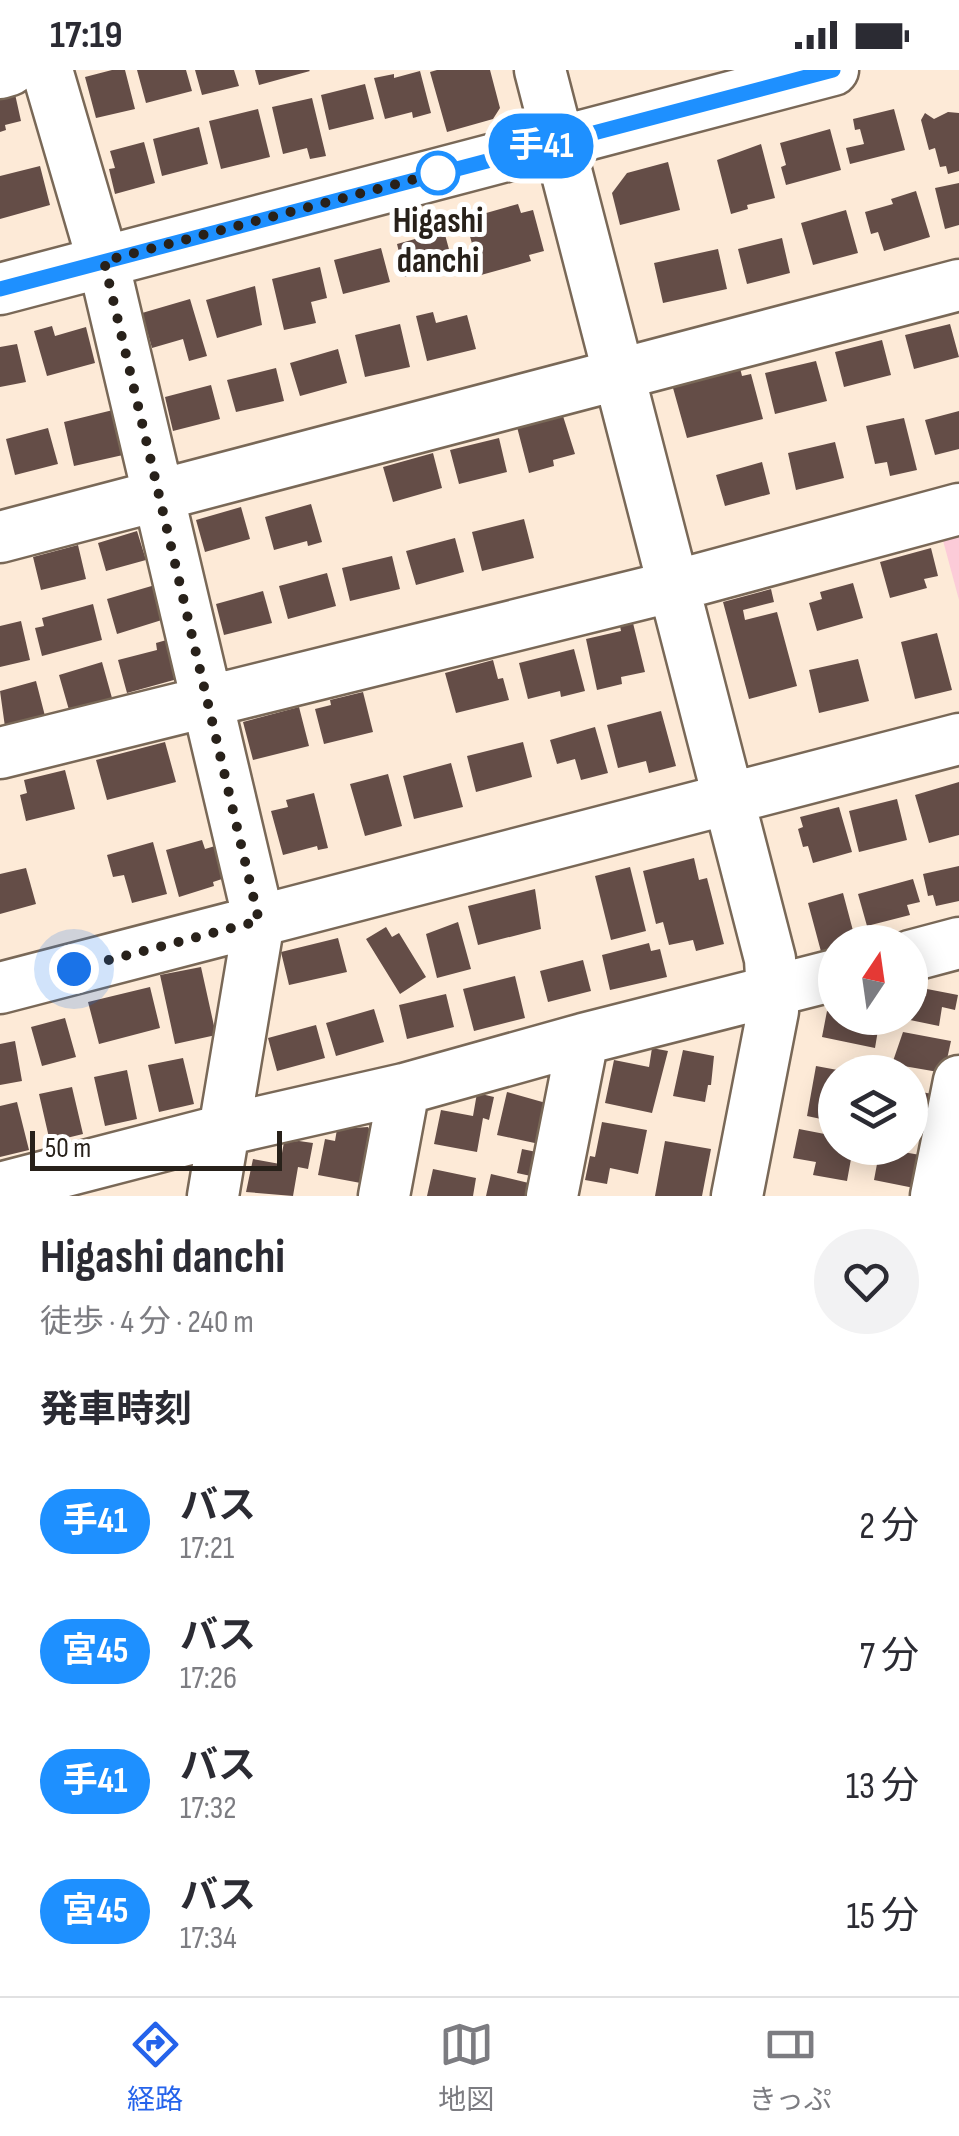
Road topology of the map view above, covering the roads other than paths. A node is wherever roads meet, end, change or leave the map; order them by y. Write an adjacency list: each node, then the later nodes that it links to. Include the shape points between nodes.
1 (10, 70): 5 (street)
2 (47, 70): 7 (street)
3 (540, 70): 6 (street)
4 (833, 70): 6 (street)
5 (0, 72)
6 (560, 141): 7 (street); 10 (street)
7 (104, 261): 9 (street); 11 (street)
8 (959, 284): 10 (street)
9 (0, 290)
10 (620, 376): 11 (street); 14 (street)
11 (159, 497): 13 (street); 15 (street)
12 (959, 509): 14 (street)
13 (0, 537)
14 (674, 586): 15 (street); 18 (street)
15 (208, 701): 17 (street); 19 (street)
16 (959, 738): 18 (street)
17 (0, 752)
18 (729, 800): 19 (street); 24 (street, via 770,959)
19 (259, 921): 23 (street); 28 (street)
20 (959, 943): 21 (street)
21 (928, 951)
22 (818, 980): 24 (street)
23 (0, 988)
24 (772, 992): 25 (street); 33 (street)
25 (583, 1039): 27 (street); 32 (street)
26 (959, 1081): 34 (street)
27 (404, 1089): 28 (street); 31 (street)
28 (224, 1130): 29 (street); 30 (street)
29 (0, 1188)
30 (212, 1196)
31 (384, 1196)
32 (552, 1196)
33 (736, 1196)
34 (936, 1196)

